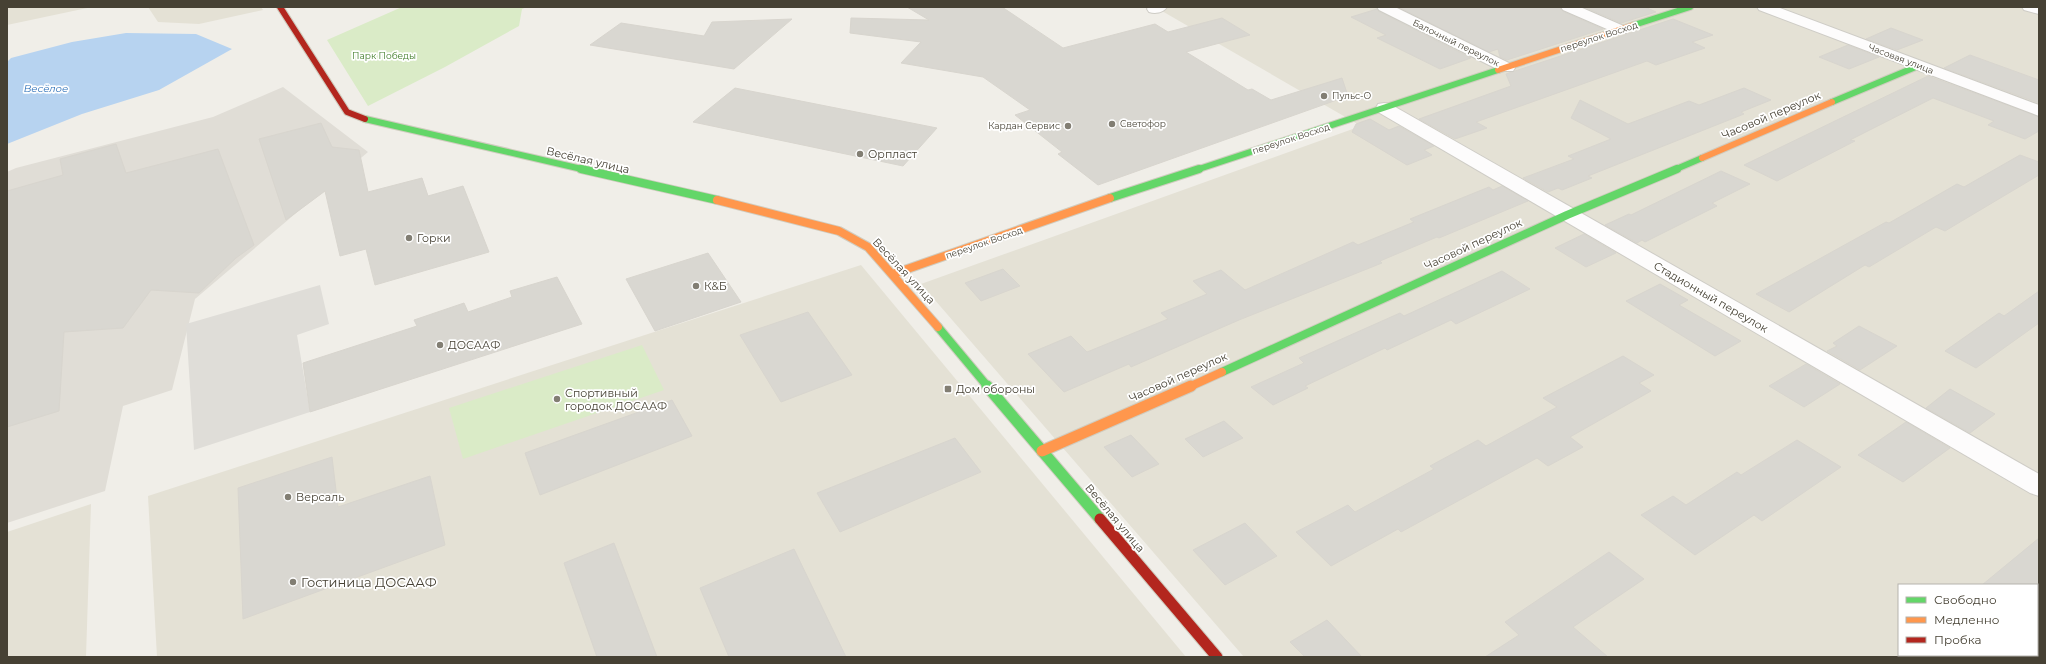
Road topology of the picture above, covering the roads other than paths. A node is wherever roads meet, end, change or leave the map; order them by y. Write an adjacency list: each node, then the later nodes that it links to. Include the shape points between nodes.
1 (280, 7): 14 (street, Весёлая улица, via 348,112 359,118 740,205 839,231 868,247)
2 (1384, 7): 10 (street, Балочный переулок)
3 (1568, 7): 8 (street)
4 (1690, 7): 8 (street, переулок Восход)
5 (1764, 7): 9 (street, Часовая улица)
6 (2028, 7): 7 (street)
7 (2039, 10)
8 (1621, 30): 10 (street, переулок Восход)
9 (1918, 66): 12 (street, Часовая улица); 13 (street, Часовой переулок)
10 (1507, 68): 11 (street, переулок Восход)
11 (1384, 108): 13 (street, Стадионный переулок); 14 (street, переулок Восход, via 1162,180)
12 (2039, 111)
13 (1567, 215): 15 (street, Часовой переулок); 16 (street, Стадионный переулок)
14 (894, 274): 15 (street, Весёлая улица)
15 (1042, 451): 17 (street, Весёлая улица)
16 (2039, 486)
17 (1217, 657)

